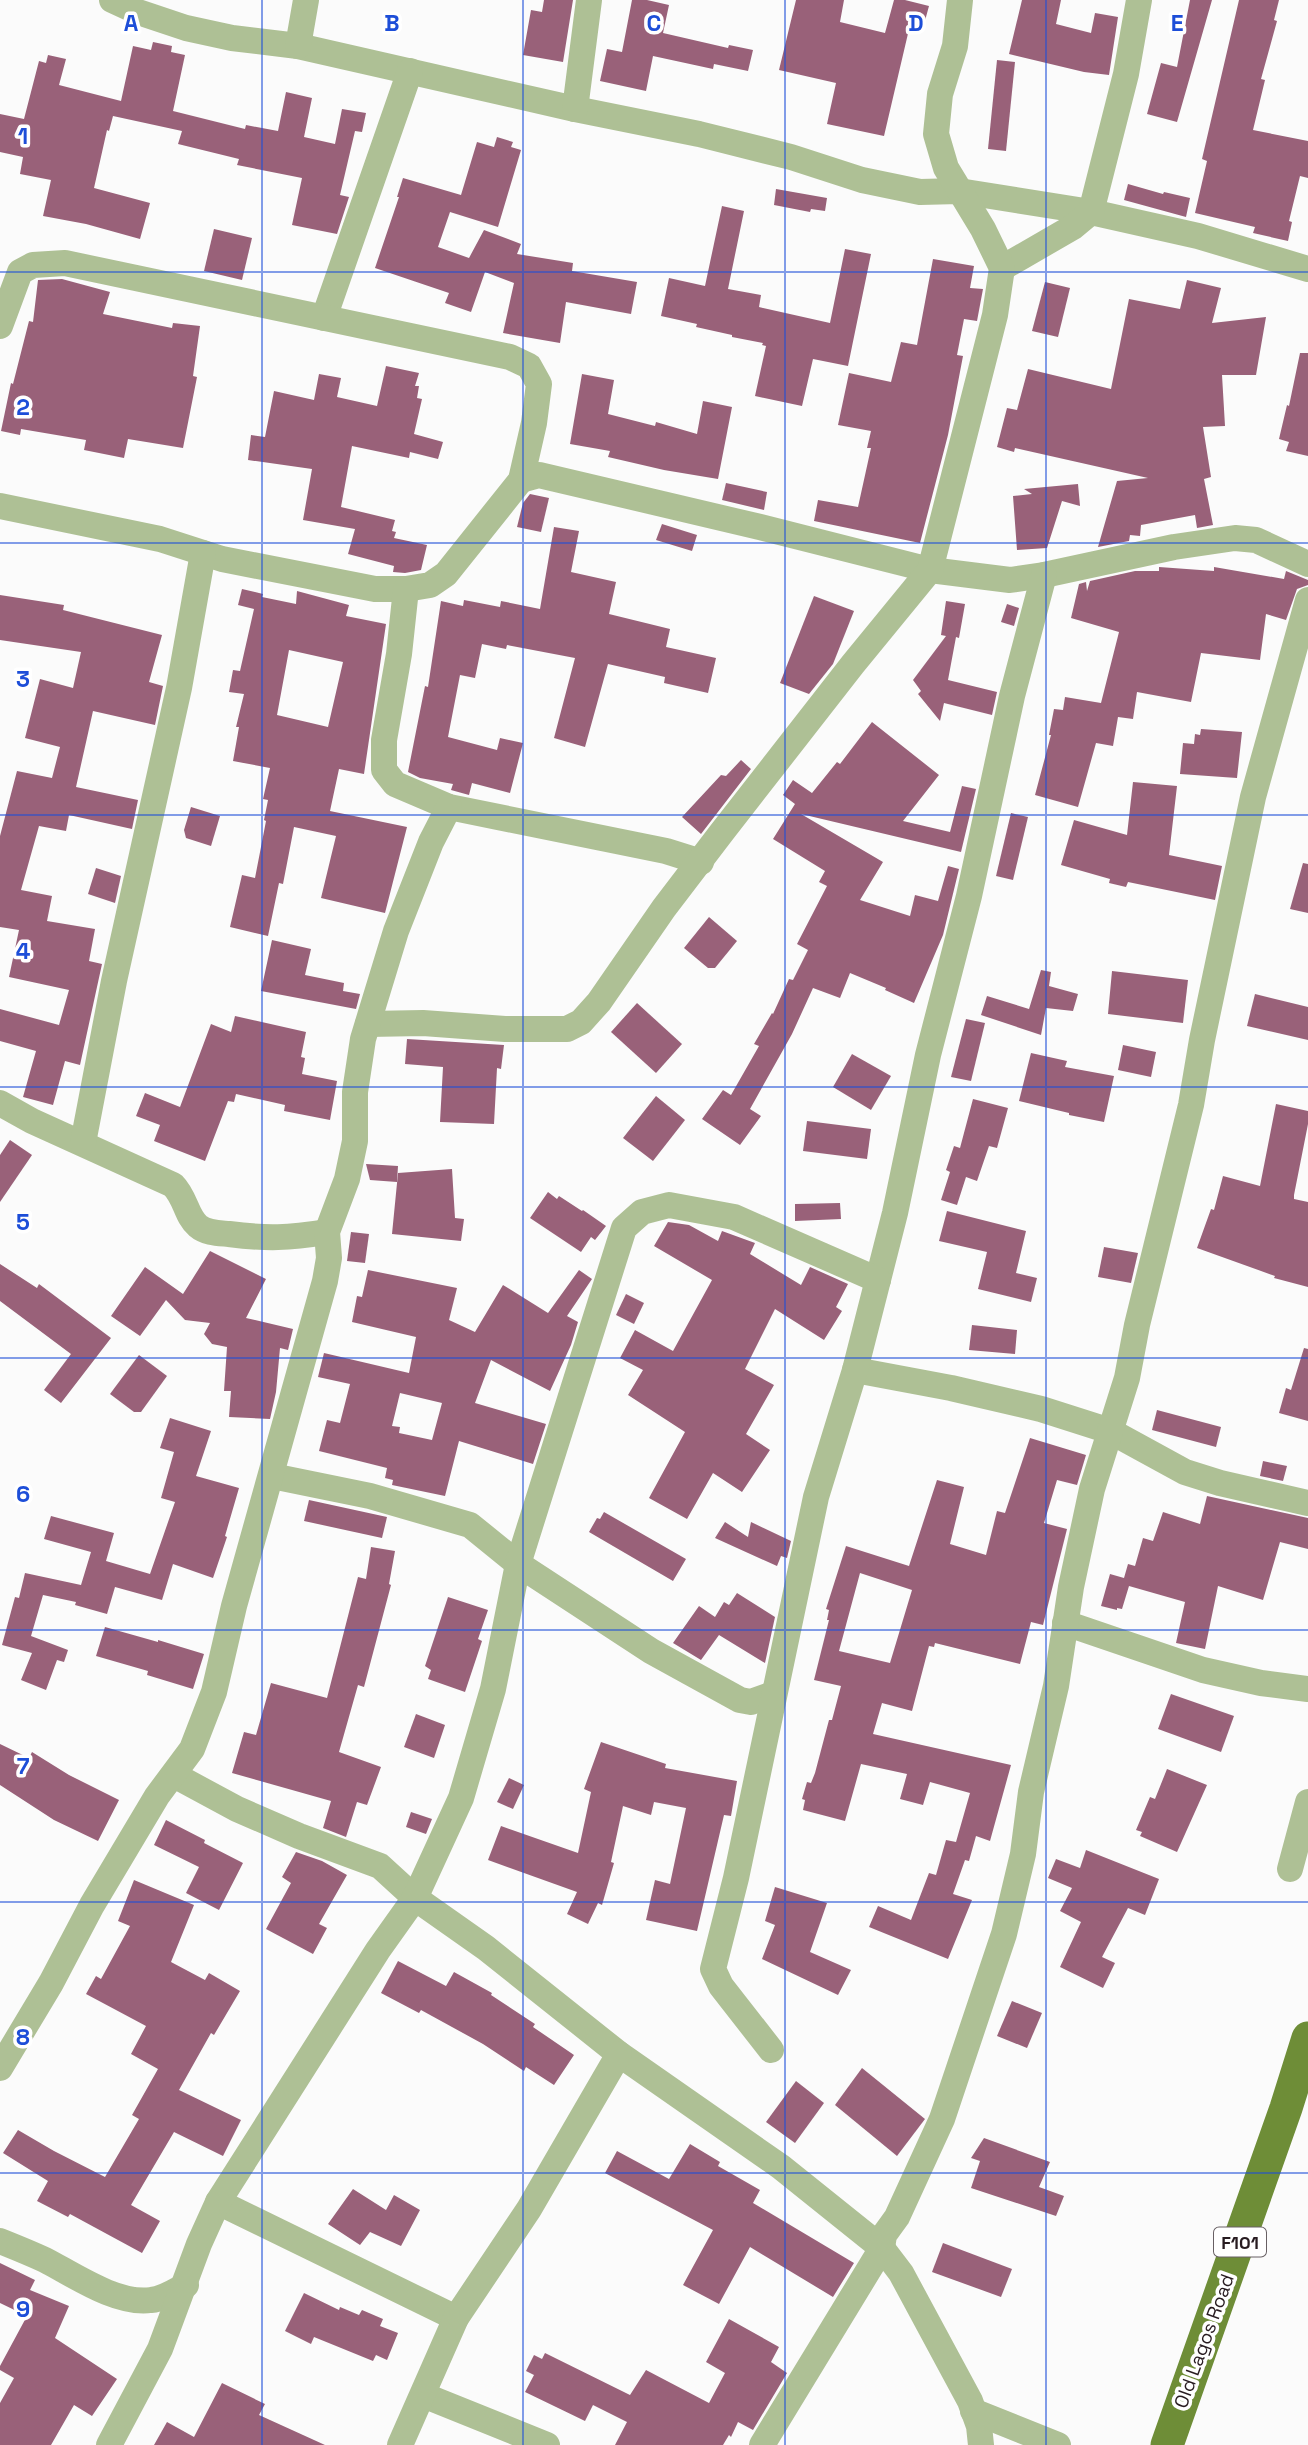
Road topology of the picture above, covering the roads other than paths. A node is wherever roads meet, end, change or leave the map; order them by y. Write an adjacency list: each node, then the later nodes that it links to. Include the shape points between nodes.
1 (113, 0): 6 (street, via 186,28)
2 (306, 0): 6 (street)
3 (589, 0): 8 (street)
4 (960, 0): 9 (street, via 936,134 946,168)
5 (1139, 0): 10 (street, via 1126,74)
6 (298, 46): 7 (street)
7 (410, 71): 8 (street); 13 (street)
8 (575, 109): 9 (street, via 699,134 862,180 920,192)
9 (960, 191): 10 (street); 11 (street)
10 (1091, 212): 11 (street); 12 (street, via 1198,236)
11 (1002, 268): 19 (street, via 995,315)
12 (1308, 269)
13 (324, 318): 14 (street, via 65,262 33,265 20,272); 15 (street, via 510,357 529,366 539,384)
14 (0, 326)
15 (521, 480): 19 (street, via 539,475); 21 (street, via 446,574 430,585)
16 (0, 506): 17 (street, via 160,539)
17 (203, 553): 21 (street, via 375,589); 27 (street)
18 (1308, 564): 20 (street, via 1256,540 1235,538)
19 (930, 570): 20 (street, via 1010,580); 24 (street)
20 (1044, 575): 29 (street)
21 (406, 589): 23 (street, via 384,740 384,770 395,784)
22 (1308, 600): 31 (street, via 1253,797 1191,1105 1127,1378)
23 (449, 807): 24 (street); 25 (street, via 396,931)
24 (701, 862): 25 (street, via 599,1002 567,1028)
25 (368, 1024): 28 (street, via 355,1092 355,1141 347,1179)
26 (0, 1102): 27 (street)
27 (83, 1143): 28 (street, via 173,1185 182,1193 190,1216 210,1232 269,1239)
28 (327, 1232): 32 (street, via 325,1281)
29 (878, 1280): 30 (street); 34 (street, via 734,1217 669,1205 642,1212 624,1228 617,1247)
30 (855, 1370): 31 (street, via 1041,1409); 37 (street, via 816,1497)
31 (1110, 1431): 33 (street, via 1185,1472); 35 (street, via 1092,1489)
32 (272, 1476): 34 (street, via 370,1496 470,1525); 38 (street, via 214,1692 192,1749)
33 (1308, 1503)
34 (518, 1564): 37 (street, via 651,1651 740,1700 751,1702); 41 (street, via 493,1689 461,1798)
35 (1065, 1623): 36 (street, via 1203,1670); 48 (street, via 1004,1934 942,2119 897,2217 884,2235)
36 (1308, 1689)
37 (773, 1694): 43 (street, via 713,1969)
38 (174, 1775): 41 (street, via 237,1809 380,1866); 45 (street, via 157,1796)
39 (1308, 1802): 40 (street)
40 (1290, 1868)
41 (415, 1898): 44 (street); 46 (street)
42 (1308, 2038): 59 (main road, Old Lagos Road / F101)
43 (771, 2050)
44 (619, 2054): 48 (street, via 781,2167); 50 (street, via 529,2209)
45 (0, 2068)
46 (218, 2202): 49 (street); 50 (street)
47 (0, 2241): 49 (street, via 128,2298 149,2301)
48 (882, 2248): 52 (street, via 937,2337); 56 (street)
49 (186, 2285): 53 (street, via 160,2349)
50 (456, 2318): 51 (street)
51 (423, 2395): 54 (street); 55 (street)
52 (973, 2411): 57 (street); 58 (street)
53 (109, 2445)
54 (400, 2445)
55 (547, 2445)
56 (762, 2445)
57 (981, 2445)
58 (1058, 2445)
59 (1167, 2445)

